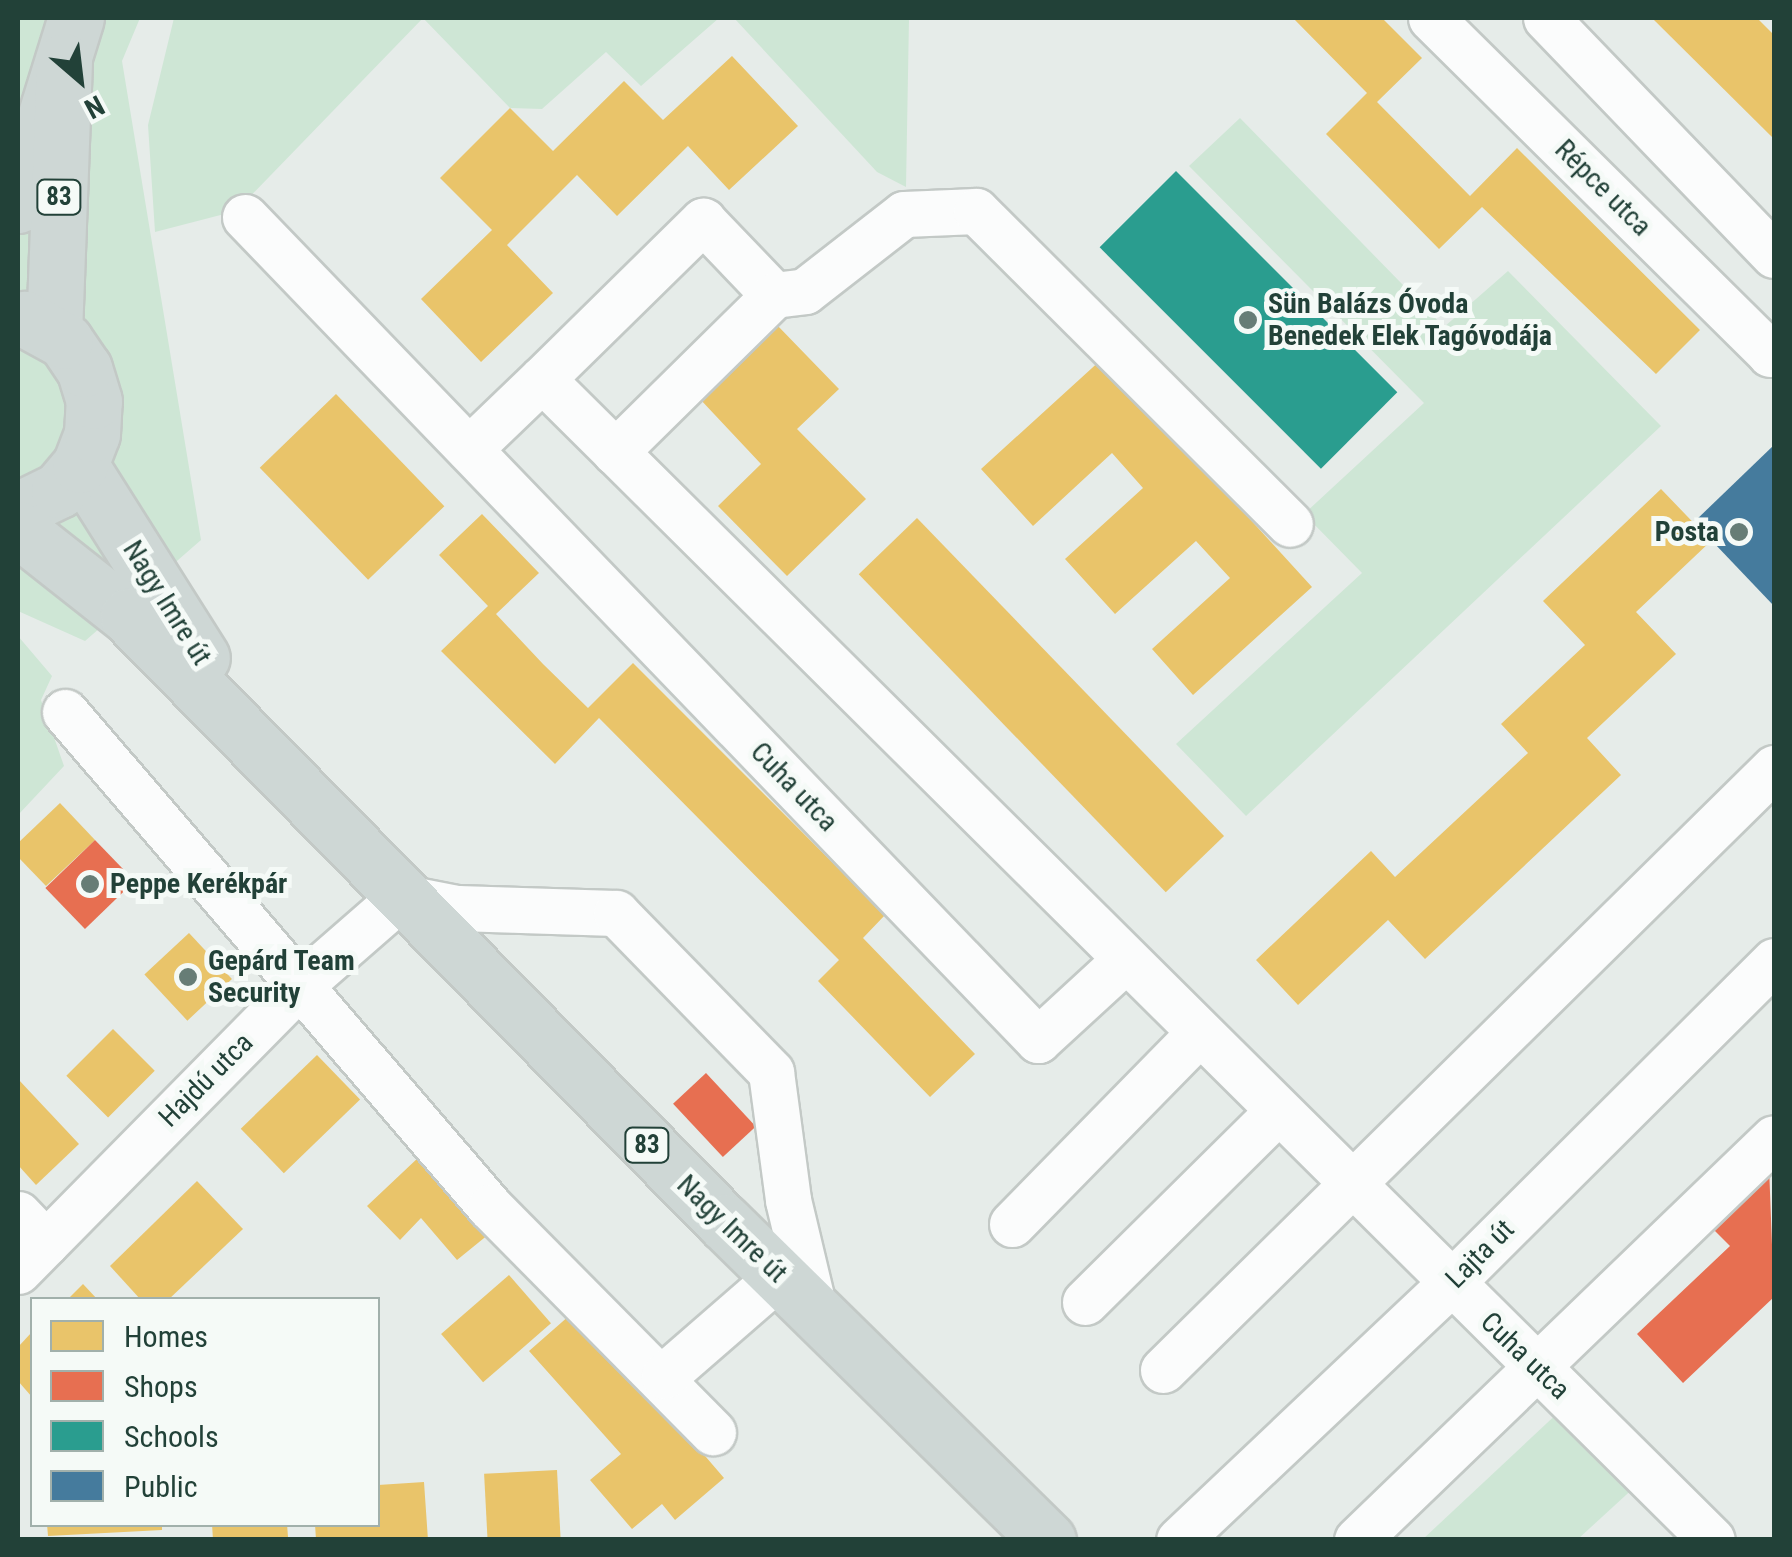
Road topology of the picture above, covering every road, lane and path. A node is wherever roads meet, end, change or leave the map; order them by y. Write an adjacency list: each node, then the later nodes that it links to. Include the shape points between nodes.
1 (1431, 18): 9 (street, Répce utca, via 1770,354)
2 (1546, 18): 6 (street)
3 (70, 39): 4 (main road, 83); 8 (main road, 83)
4 (18, 206)
5 (245, 217): 11 (street, Cuha utca)
6 (1774, 256)
7 (774, 295): 10 (street, via 703,221); 12 (street); 15 (street, via 805,291 904,214 976,210)
8 (36, 325): 13 (main road, 83, via 84,368 94,401 92,434)
9 (1774, 350)
10 (542, 379): 11 (street); 12 (street, Cuha utca)
11 (468, 449): 21 (street, Cuha utca, via 1038,1040)
12 (614, 452): 21 (street, Cuha utca)
13 (80, 465): 14 (main road, via 59,490); 18 (main road, Nagy Imre út / 83)
14 (18, 510)
15 (1290, 524)
16 (18, 530): 18 (main road, Nagy Imre út / 83, via 128,616)
17 (66, 712): 23 (street)
18 (254, 741): 20 (main road, Nagy Imre út / 83)
19 (1774, 768): 27 (street)
20 (401, 897): 23 (street, Hajdú utca); 31 (main road, Nagy Imre út / 83); 31 (street, via 457,908 616,913 771,1072)
21 (1124, 960): 24 (street, Cuha utca)
22 (1774, 961): 30 (street, Lajta út)
23 (299, 986): 29 (street, Hajdú utca); 35 (street, via 490,1207)
24 (1198, 1034): 25 (street, Cuha utca); 28 (street)
25 (1277, 1112): 27 (street, Cuha utca); 32 (street)
26 (1774, 1138): 33 (street)
27 (1350, 1186): 30 (street, Cuha utca); 34 (street)
28 (1012, 1224)
29 (27, 1242)
30 (1450, 1284): 33 (street, Cuha utca); 39 (street, Lajta út)
31 (797, 1292): 35 (street); 38 (main road, Nagy Imre út / 83)
32 (1085, 1302)
33 (1536, 1368): 37 (street, Cuha utca); 40 (street)
34 (1162, 1370)
35 (664, 1376): 36 (street)
36 (713, 1432)
37 (1692, 1533)
38 (1048, 1540)
39 (1179, 1540)
40 (1358, 1540)

